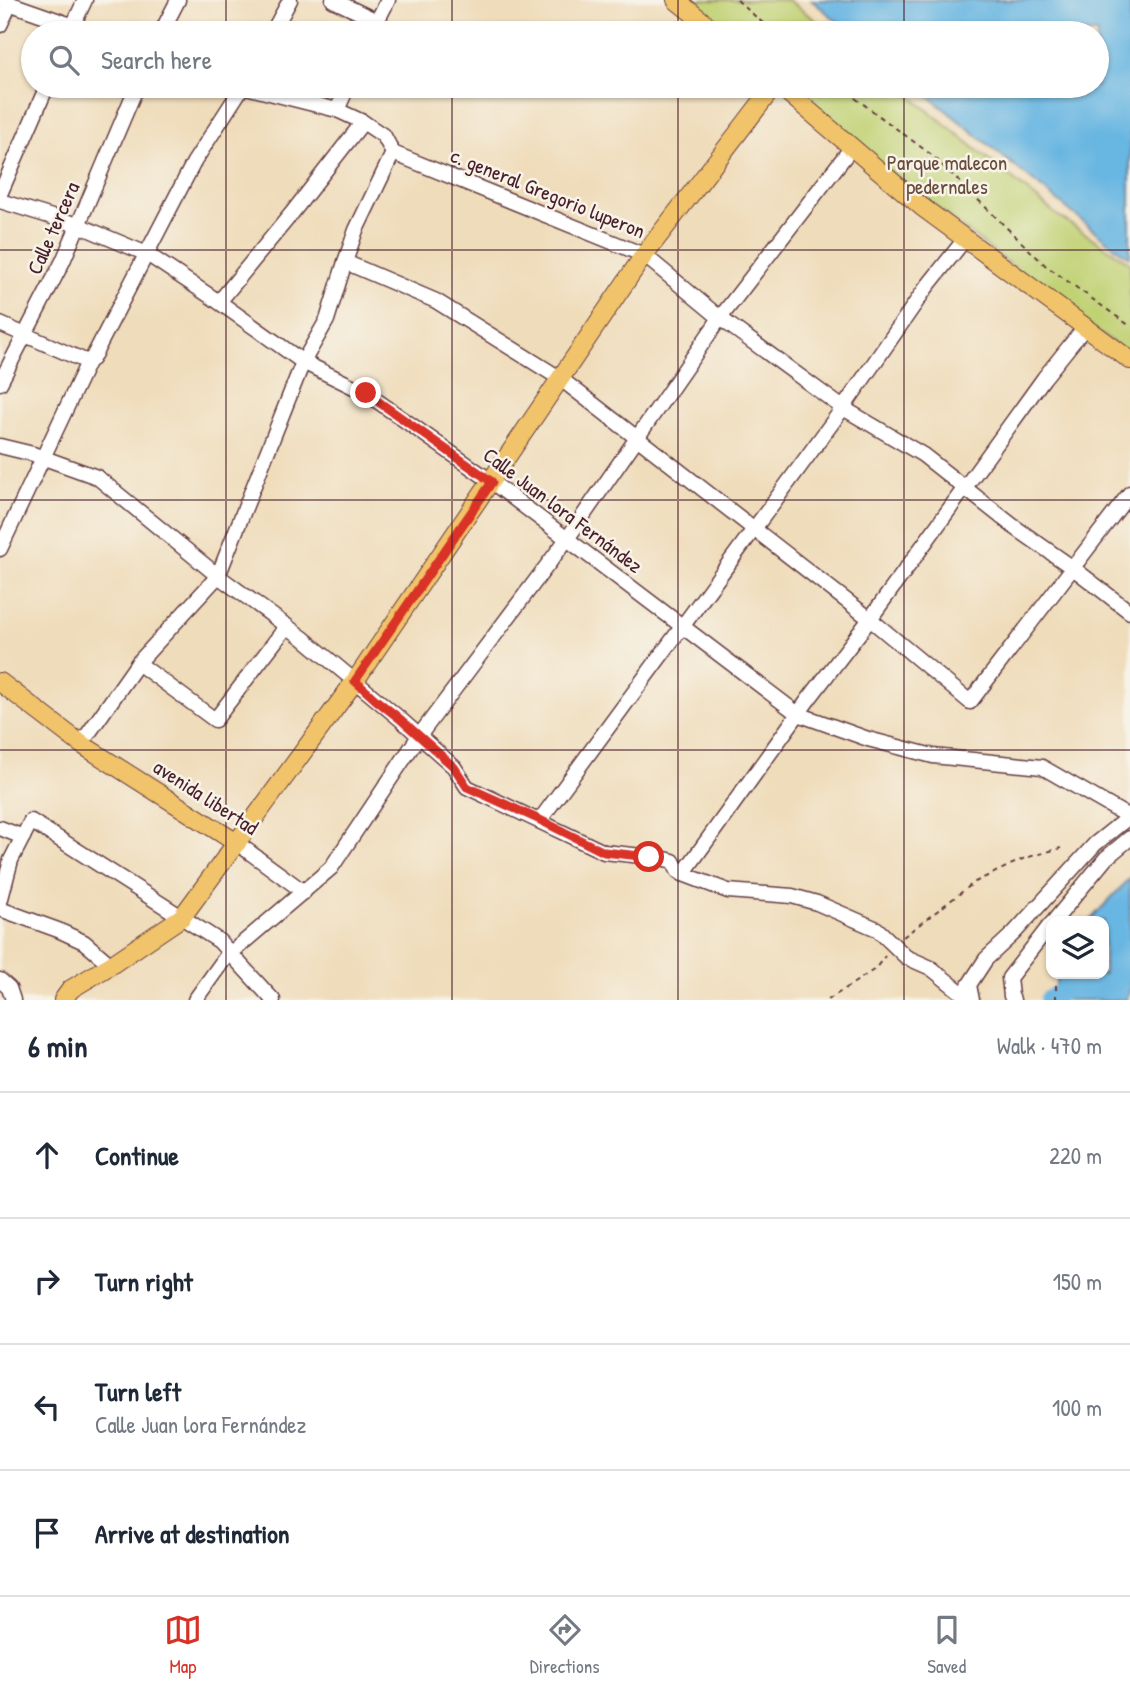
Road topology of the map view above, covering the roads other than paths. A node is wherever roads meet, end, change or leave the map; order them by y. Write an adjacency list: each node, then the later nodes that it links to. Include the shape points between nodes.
1 (85, 0): 9 (street)
2 (178, 0): 10 (street)
3 (290, 0): 11 (street)
4 (332, 0): 12 (street)
5 (388, 0): 13 (street)
6 (677, 0): 14 (main road)
7 (5, 2): 8 (street); 15 (street)
8 (50, 21)
9 (75, 21)
10 (167, 21)
11 (279, 21)
12 (365, 21)
13 (377, 21)
14 (702, 21)
15 (0, 25)
16 (42, 98): 27 (street)
17 (133, 98): 29 (street, Calle tercera)
18 (234, 98): 31 (street, via 194,162)
19 (290, 98): 23 (street, c. general Gregorio luperon)
20 (342, 98): 23 (street)
21 (765, 98): 32 (main road)
22 (794, 98): 25 (main road)
23 (337, 110): 24 (street, c. general Gregorio luperon)
24 (363, 122): 26 (street, c. general Gregorio luperon, via 384,136); 34 (street)
25 (852, 147): 30 (main road); 35 (street)
26 (393, 152): 32 (street, c. general Gregorio luperon); 33 (street)
27 (0, 194)
28 (0, 201): 29 (street, Calle Juan lora Fernández)
29 (78, 225): 31 (street, Calle Juan lora Fernández); 38 (street, Calle tercera)
30 (965, 239): 37 (main road); 44 (street)
31 (147, 254): 34 (street, Calle Juan lora Fernández); 39 (street)
32 (644, 255): 35 (street, c. general Gregorio luperon); 42 (main road)
33 (345, 262): 41 (street, via 327,320); 42 (street, via 436,301)
34 (219, 302): 41 (street, Calle Juan lora Fernández)
35 (720, 318): 44 (street, c. general Gregorio luperon); 45 (street)
36 (0, 324): 38 (street)
37 (1085, 327): 40 (main road); 49 (street)
38 (24, 335): 39 (street); 43 (street, Calle tercera)
39 (89, 360): 47 (street)
40 (1130, 360)
41 (303, 362): 48 (street, Calle Juan lora Fernández, via 366,393); 55 (street)
42 (561, 379): 45 (street); 48 (main road)
43 (0, 383)
44 (843, 408): 49 (street, c. general Gregorio luperon, via 923,455); 51 (street)
45 (637, 438): 51 (street); 52 (street)
46 (0, 446): 47 (street)
47 (42, 457): 53 (street); 55 (street, via 97,477)
48 (492, 482): 52 (street, Calle Juan lora Fernández); 60 (main road)
49 (965, 488): 54 (street, c. general Gregorio luperon); 57 (street)
50 (1130, 493): 54 (street)
51 (755, 528): 57 (street); 66 (street)
52 (567, 539): 62 (street, Calle Juan lora Fernández); 63 (street)
53 (0, 548)
54 (1073, 568): 56 (street, c. general Gregorio luperon); 57 (street, via 970,702)
55 (218, 576): 58 (street); 59 (street)
56 (1130, 612)
57 (870, 619): 62 (street)
58 (287, 626): 59 (street, via 215,720); 60 (street)
59 (138, 663): 64 (street)
60 (355, 681): 63 (street); 70 (main road)
61 (0, 682): 64 (main road)
62 (798, 714): 65 (street, Calle Juan lora Fernández, via 867,740 933,756 1042,768); 71 (street)
63 (419, 736): 66 (street, via 454,767 467,787); 72 (street, via 331,868)
64 (81, 744): 70 (main road, avenida libertad)
65 (1130, 816): 85 (street, via 1095,844 986,959 969,985)
66 (540, 820): 71 (street, via 604,852 673,861)
67 (0, 828): 68 (street)
68 (23, 837): 73 (street, via 11,860); 76 (street, via 32,821)
69 (1130, 838): 75 (street, via 1106,858)
70 (237, 843): 72 (street, avenida libertad); 76 (main road)
71 (683, 874): 85 (street, via 728,891 792,896 817,903 877,929 906,957 931,968)
72 (304, 891): 78 (street)
73 (0, 902)
74 (0, 909): 79 (street, via 84,943)
75 (1059, 916)
76 (182, 917): 78 (street); 79 (main road)
77 (1046, 932): 86 (street, via 1009,978)
78 (231, 953): 83 (street); 84 (street)
79 (111, 965): 82 (main road, via 71,989)
80 (0, 980): 81 (street)
81 (13, 1000)
82 (62, 1000)
83 (195, 1000)
84 (273, 1000)
85 (970, 1000)
86 (1013, 1000)

